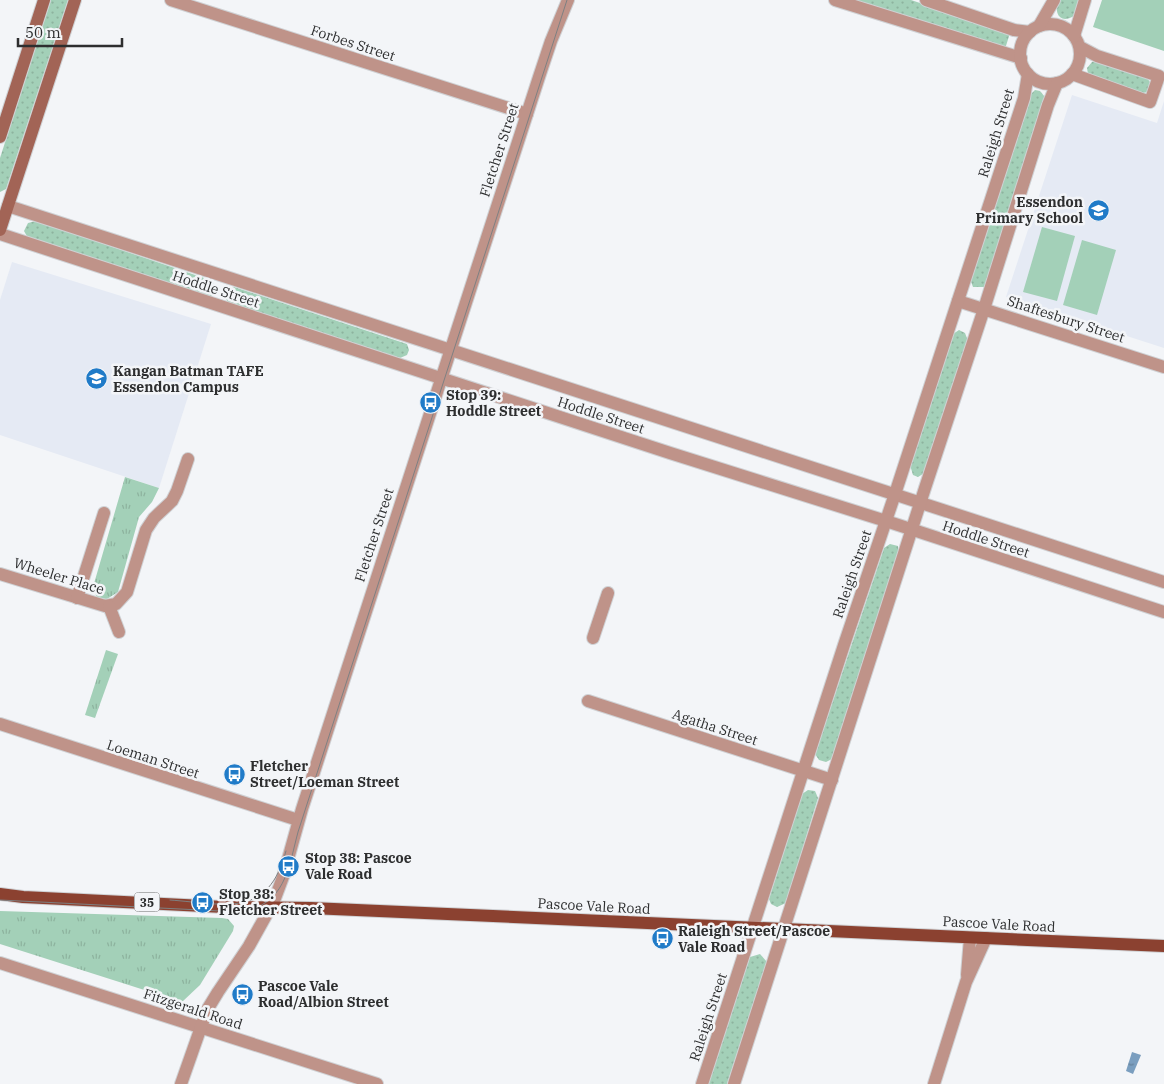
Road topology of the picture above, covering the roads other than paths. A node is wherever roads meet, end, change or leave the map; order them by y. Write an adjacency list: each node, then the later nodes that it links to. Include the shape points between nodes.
1 (44, 0): 18 (main road)
2 (75, 0): 19 (main road)
3 (171, 0): 17 (street, Forbes Street)
4 (558, 0): 11 (street, Fletcher Street)
5 (568, 0): 11 (street, Fletcher Street)
6 (835, 0): 13 (street)
7 (926, 0): 10 (street, via 1014,30)
8 (1054, 0): 10 (street)
9 (1085, 0): 12 (street)
10 (1034, 29): 12 (street, via 1058,25 1067,29); 13 (street, via 1024,40)
11 (551, 40): 17 (street, Fletcher Street)
12 (1077, 41): 15 (street, via 1080,57); 15 (street, via 1097,56 1159,76 1150,102)
13 (1021, 58): 14 (street)
14 (1028, 74): 16 (street, via 1041,83); 22 (street, Raleigh Street, via 1024,98)
15 (1072, 74): 16 (street)
16 (1057, 83): 23 (street)
17 (527, 114): 24 (street, Fletcher Street)
18 (0, 137)
19 (4, 205): 20 (main road); 24 (street, Hoddle Street)
20 (0, 230)
21 (0, 234): 26 (street, Hoddle Street)
22 (958, 301): 23 (street, Shaftesbury Street); 28 (street, Raleigh Street)
23 (984, 309): 25 (street, Shaftesbury Street); 29 (street)
24 (450, 350): 26 (street, Fletcher Street); 28 (street, Hoddle Street)
25 (1164, 366)
26 (441, 378): 31 (street, Hoddle Street); 45 (street, Fletcher Street)
27 (188, 459): 37 (street, Wheeler Place, via 174,496 146,530 127,592 116,604)
28 (895, 494): 29 (street, Hoddle Street); 31 (street, Raleigh Street)
29 (920, 502): 32 (street); 34 (street, Hoddle Street)
30 (104, 513): 36 (street)
31 (886, 521): 32 (street, Hoddle Street); 43 (street, Raleigh Street)
32 (912, 530): 38 (street, Hoddle Street); 44 (street)
33 (0, 574): 36 (street, Wheeler Place)
34 (1164, 582)
35 (608, 593): 40 (street)
36 (77, 598): 37 (street, Wheeler Place)
37 (109, 606): 39 (street, Wheeler Place)
38 (1164, 612)
39 (119, 632)
40 (593, 638)
41 (588, 701): 43 (street, Agatha Street)
42 (0, 724): 45 (street, Loeman Street)
43 (803, 771): 44 (street, Agatha Street); 50 (street, Raleigh Street)
44 (832, 780): 51 (street)
45 (298, 820): 49 (street, Fletcher Street, via 283,877)
46 (0, 894): 47 (main road, Pascoe Vale Road / 35)
47 (23, 897): 48 (main road, Pascoe Vale Road / 35); 49 (main road, Pascoe Vale Road / 35)
48 (0, 900)
49 (271, 907): 50 (main road, Pascoe Vale Road / 35); 57 (street, Fletcher Street)
50 (753, 928): 51 (main road, Pascoe Vale Road / 35); 60 (street, Raleigh Street)
51 (784, 929): 52 (main road, Pascoe Vale Road / 35); 61 (street)
52 (970, 938): 53 (main road, Pascoe Vale Road / 35); 56 (street)
53 (986, 938): 54 (main road, Pascoe Vale Road / 35); 56 (street)
54 (1164, 946)
55 (0, 963): 57 (street, Fitzgerald Road)
56 (966, 982): 62 (street)
57 (200, 1027): 58 (street, Fletcher Street); 59 (street, Fitzgerald Road)
58 (181, 1084)
59 (378, 1084)
60 (702, 1084)
61 (734, 1084)
62 (934, 1084)

